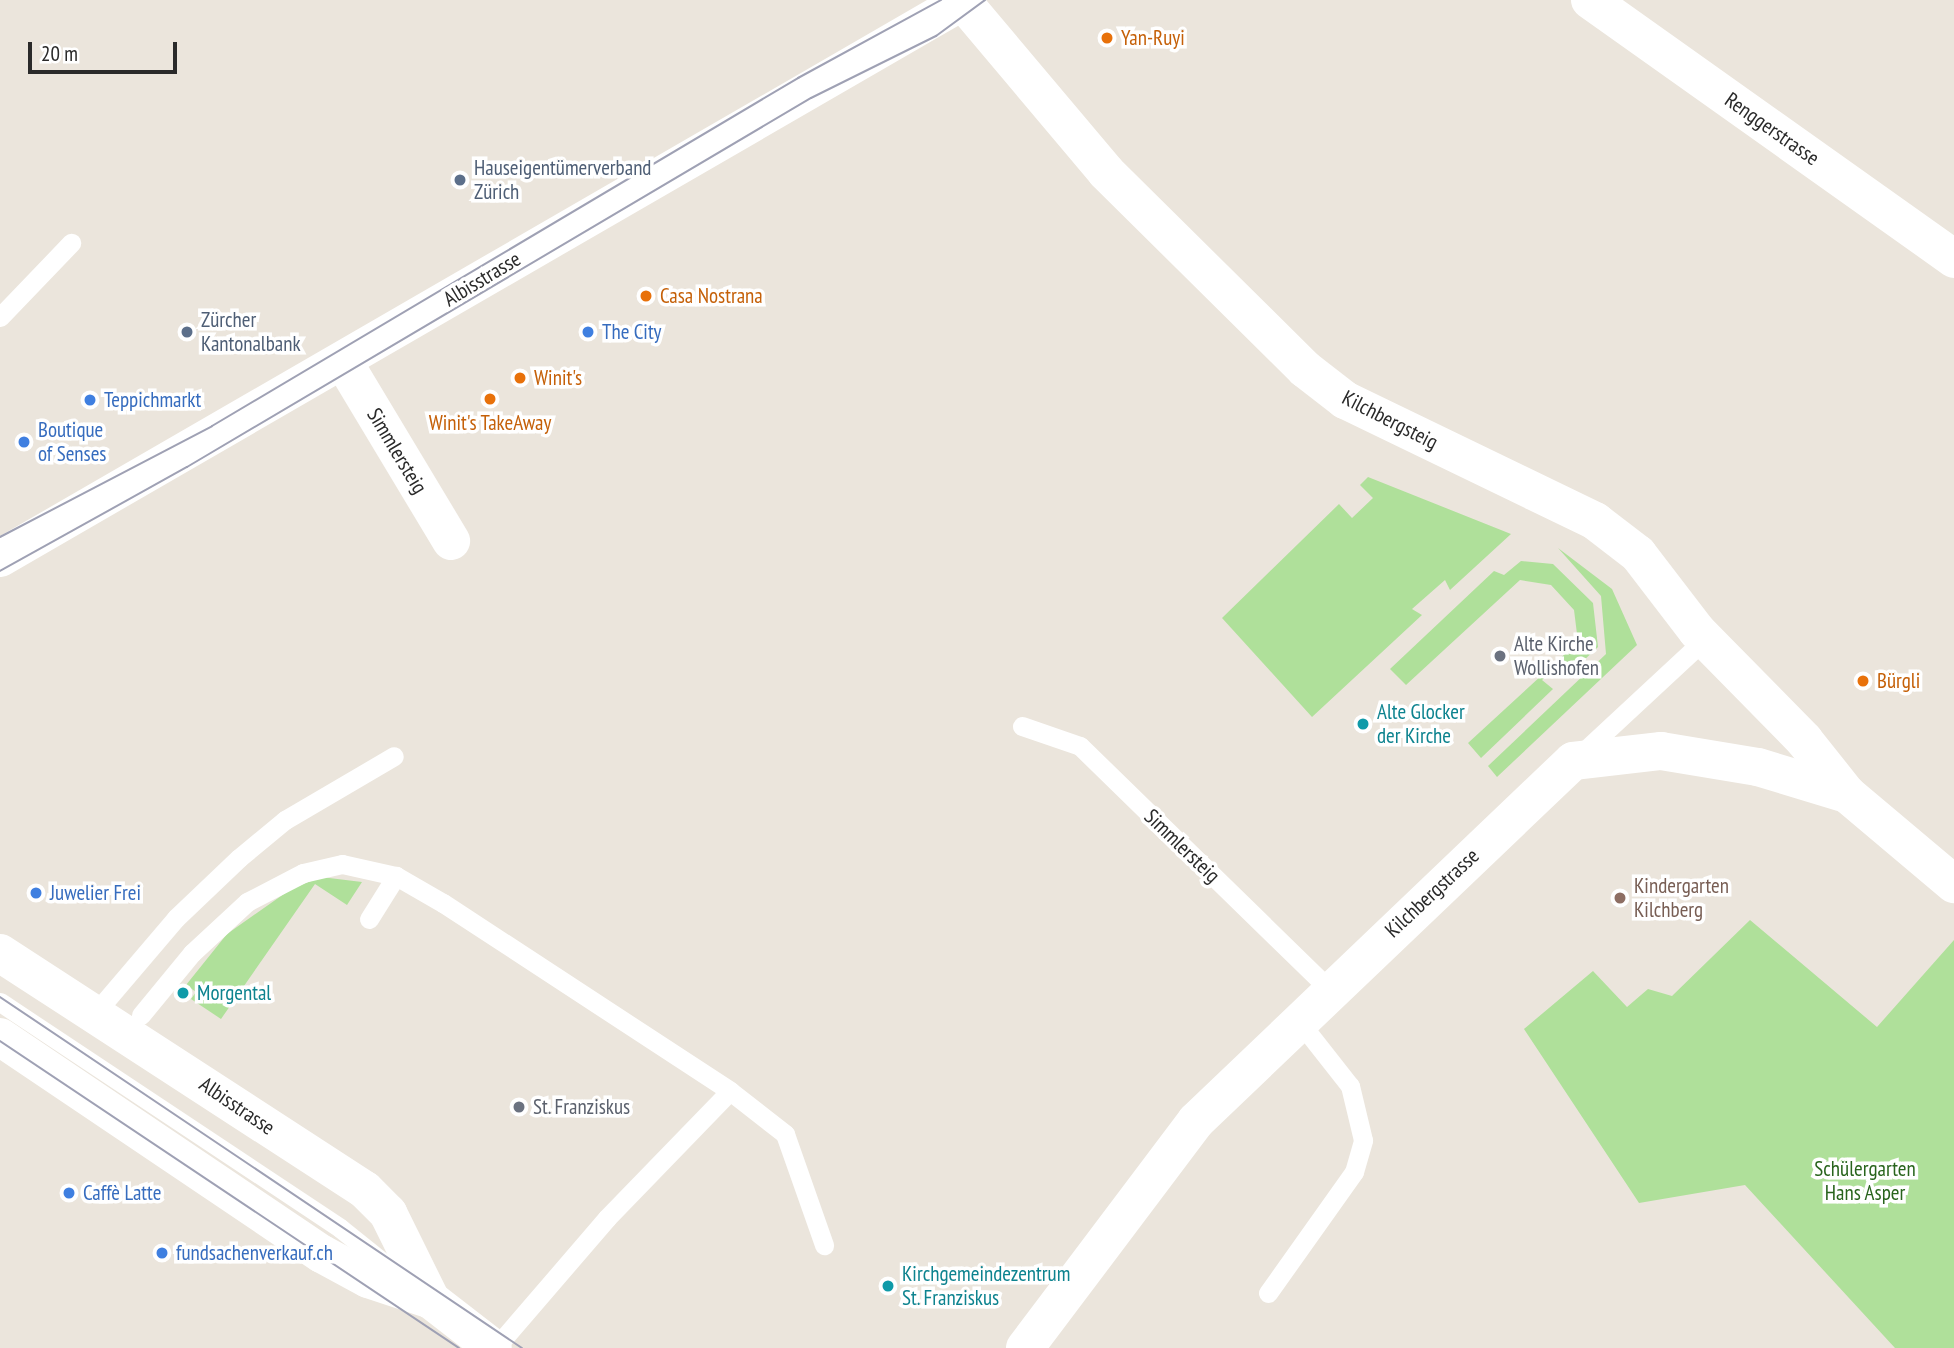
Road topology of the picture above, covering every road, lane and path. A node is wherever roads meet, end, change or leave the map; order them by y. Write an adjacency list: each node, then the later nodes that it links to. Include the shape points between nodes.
1 (1590, 0): 4 (street, Renggerstrasse)
2 (964, 1): 6 (street, Albisstrasse, via 908,38 759,115); 9 (street, Kilchbergsteig, via 1106,172 1305,369 1345,400 1595,520 1655,570)
3 (71, 243): 5 (lane)
4 (1954, 259)
5 (0, 317)
6 (343, 361): 7 (street, Simmlersteig); 8 (street, Albisstrasse)
7 (451, 541)
8 (0, 558)
9 (1705, 639): 12 (lane); 13 (street, Kilchbergsteig, via 1804,740)
10 (1022, 726): 18 (lane, Simmlersteig, via 1080,746)
11 (394, 756): 20 (lane, via 285,820 239,858 176,918)
12 (1573, 761): 13 (street, via 1661,751 1758,767); 18 (street, Kilchbergstrasse)
13 (1847, 794): 15 (street)
14 (396, 876): 16 (lane); 21 (lane, via 342,864 303,873 247,902 192,953); 24 (lane)
15 (1954, 884)
16 (369, 919)
17 (0, 953): 20 (street, Albisstrasse)
18 (1329, 989): 22 (street, Kilchbergstrasse)
19 (0, 1002): 27 (lane, Albisstrasse, via 340,1227)
20 (96, 1012): 27 (street, Albisstrasse, via 365,1191 388,1213)
21 (141, 1015)
22 (1298, 1020): 26 (lane, via 1350,1086 1363,1140 1353,1172); 29 (street, Kilchbergstrasse, via 1196,1121)
23 (0, 1037): 27 (street, Albisstrasse, via 322,1254 368,1279)
24 (730, 1091): 25 (lane, via 785,1134); 28 (lane, via 607,1218)
25 (824, 1245)
26 (1268, 1293)
27 (431, 1300): 28 (street, Albisstrasse)
28 (494, 1348)
29 (1025, 1348)

